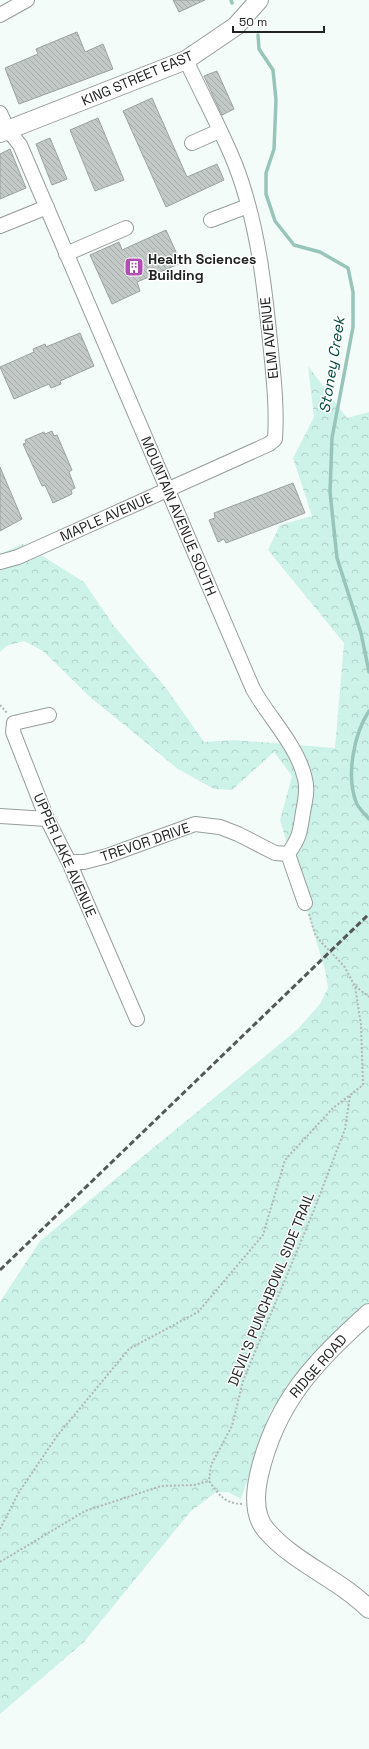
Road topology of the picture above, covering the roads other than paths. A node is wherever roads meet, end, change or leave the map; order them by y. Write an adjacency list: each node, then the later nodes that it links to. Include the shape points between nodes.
1 (27, 0): 3 (street)
2 (259, 0): 4 (main road, KING STREET EAST, via 236,26)
3 (0, 14)
4 (186, 60): 6 (main road, KING STREET EAST); 7 (street, ELM AVENUE)
5 (0, 113): 6 (street, MOUNTAIN AVENUE SOUTH)
6 (4, 131): 10 (street, MOUNTAIN AVENUE SOUTH, via 20,145)
7 (219, 131): 8 (street); 9 (street, ELM AVENUE, via 235,164)
8 (192, 143)
9 (248, 206): 11 (street); 15 (street, ELM AVENUE, via 268,320)
10 (48, 207): 12 (street); 14 (street, MOUNTAIN AVENUE SOUTH)
11 (210, 220)
12 (0, 226)
13 (126, 228): 14 (street)
14 (66, 254): 16 (street, MOUNTAIN AVENUE SOUTH)
15 (275, 438): 16 (street, MAPLE AVENUE, via 269,444)
16 (168, 489): 17 (street, MAPLE AVENUE, via 18,557); 21 (street, MOUNTAIN AVENUE SOUTH, via 253,689 288,742 305,779 306,796 299,839)
17 (0, 562)
18 (49, 715): 20 (street, UPPER LAKE AVENUE, via 12,725)
19 (0, 816): 20 (street)
20 (47, 819): 22 (street, UPPER LAKE AVENUE)
21 (288, 854): 22 (street, TREVOR DRIVE, via 275,853 220,827 195,824 107,856 84,862); 23 (street)
22 (69, 862): 24 (street, UPPER LAKE AVENUE)
23 (305, 903)
24 (137, 1019)
25 (369, 1313): 26 (main road, RIDGE ROAD, via 319,1362 288,1399 262,1459 256,1488 259,1518 275,1540)
26 (369, 1609)

